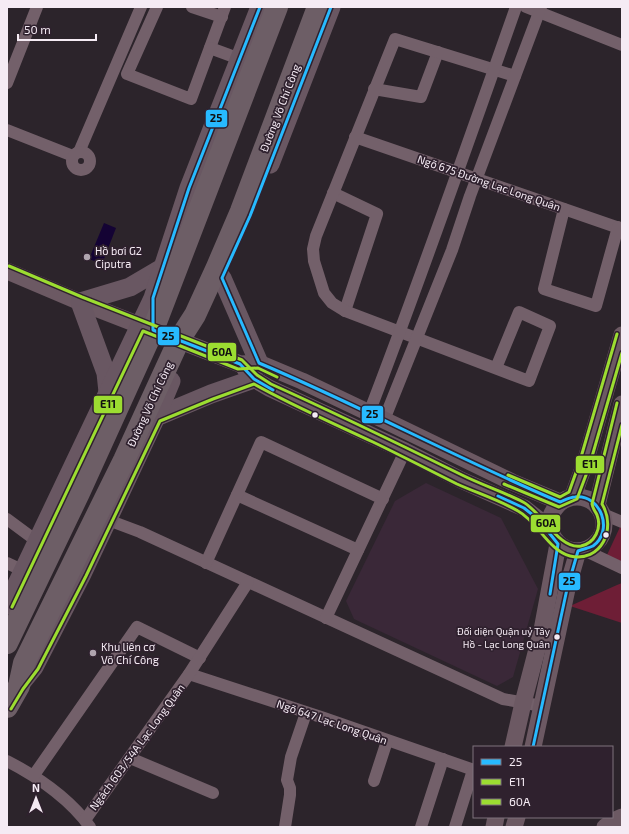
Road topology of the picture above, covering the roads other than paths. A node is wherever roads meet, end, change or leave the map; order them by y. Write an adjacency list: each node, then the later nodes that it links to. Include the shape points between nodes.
1 (37, 7): 19 (street)
2 (141, 7): 21 (street, via 76,154)
3 (157, 7): 14 (street, via 127,74 191,99)
4 (192, 7): 12 (street)
5 (260, 7): 16 (main road)
6 (277, 7): 35 (highway)
7 (318, 7): 34 (highway, Đường Võ Chí Công)
8 (331, 7): 30 (main road, Đường Võ Chí Công, via 250,216)
9 (516, 7): 17 (street)
10 (526, 7): 11 (street)
11 (540, 10): 13 (street); 18 (street)
12 (223, 12): 14 (street)
13 (622, 45)
14 (210, 48): 16 (street)
15 (438, 52): 17 (street); 20 (street, via 421,97); 20 (street, via 395,39)
16 (240, 59): 28 (main road, via 189,188)
17 (494, 69): 18 (street); 23 (street)
18 (515, 76): 24 (street)
19 (7, 84)
20 (374, 89): 22 (street)
21 (7, 130)
22 (356, 138): 23 (street, Ngõ 675 Đường Lạc Long Quân); 25 (street)
23 (458, 173): 24 (street, Ngõ 675 Đường Lạc Long Quân); 36 (street)
24 (477, 180): 26 (street, Ngõ 675 Đường Lạc Long Quân); 38 (street)
25 (333, 193): 33 (street, via 316,236 314,261 324,293 332,303); 33 (street, via 377,214)
26 (564, 209): 27 (street, Ngõ 675 Đường Lạc Long Quân); 27 (street, via 544,289 596,306)
27 (620, 228)
28 (164, 267): 31 (main road); 32 (main road, via 130,287)
29 (7, 271): 32 (main road)
30 (222, 278): 34 (main road, Đường Võ Chí Công); 42 (main road)
31 (153, 298): 35 (highway)
32 (80, 302): 35 (main road); 44 (main road, via 106,373)
33 (345, 311): 36 (street)
34 (201, 312): 39 (highway, Đường Võ Chí Công)
35 (147, 327): 39 (main road); 40 (highway)
36 (401, 332): 38 (street); 46 (street)
37 (622, 335): 51 (main road, via 584,466)
38 (417, 337): 41 (street); 46 (street)
39 (184, 342): 42 (main road); 43 (highway); 70 (highway, Đường Võ Chí Công, via 24,663)
40 (129, 367): 44 (main road); 67 (highway, via 80,493)
41 (496, 368): 41 (street, via 529,381 550,326 518,312)
42 (256, 371): 46 (main road, via 302,381); 47 (main road); 48 (main road, via 269,388)
43 (175, 373): 47 (main road, Đường Võ Chí Công)
44 (108, 392): 57 (main road)
45 (622, 404): 52 (main road)
46 (377, 416): 51 (main road, via 512,482)
47 (156, 418): 54 (main road, Đường Võ Chí Công)
48 (405, 451): 50 (street); 56 (main road, via 524,508 538,519)
49 (237, 494): 50 (street, via 261,442); 58 (street); 60 (street)
50 (383, 499): 58 (street)
51 (566, 499): 52 (main road, via 581,496 590,499); 56 (main road, via 554,507 551,514 550,530)
52 (600, 509): 55 (street); 59 (main road, via 604,528 601,536 597,543)
53 (7, 519): 57 (street)
54 (108, 520): 60 (street); 70 (main road, Đường Võ Chí Công, via 34,667)
55 (622, 522)
56 (555, 541): 59 (main road, via 571,551); 71 (main road, via 542,630)
57 (38, 542): 63 (main road)
58 (358, 550): 66 (street)
59 (581, 551): 62 (street); 72 (main road, via 569,582)
60 (206, 562): 64 (street)
61 (7, 563): 63 (street)
62 (622, 568)
63 (24, 571): 65 (main road)
64 (248, 582): 66 (street); 68 (street, Ngách 603/54A Lạc Long Quân)
65 (7, 605)
66 (326, 618): 71 (street, via 503,699)
67 (7, 643)
68 (200, 658): 69 (street, Ngách 603/54A Lạc Long Quân); 82 (street, via 136,627)
69 (190, 674): 74 (street, Ngõ 647 Lạc Long Quân); 78 (street, Ngách 603/54A Lạc Long Quân)
70 (19, 686): 73 (highway, Đường Võ Chí Công)
71 (523, 703): 72 (street); 76 (main road)
72 (542, 706): 77 (main road)
73 (7, 707)
74 (306, 713): 75 (street, Ngõ 647 Lạc Long Quân); 87 (street, via 291,757 287,780 290,795)
75 (387, 741): 79 (street, Ngõ 647 Lạc Long Quân); 83 (street)
76 (513, 746)
77 (533, 746)
78 (130, 758): 84 (street); 86 (street, Ngách 603/54A Lạc Long Quân)
79 (443, 759): 81 (street, Ngõ 647 Lạc Long Quân); 88 (street)
80 (7, 761): 82 (street)
81 (473, 770): 89 (street)
82 (34, 775): 86 (street, via 69,803)
83 (374, 781)
84 (213, 793)
85 (622, 817): 90 (main road)
86 (87, 823)
87 (285, 827)
88 (421, 827)
89 (455, 827)
90 (605, 827)

